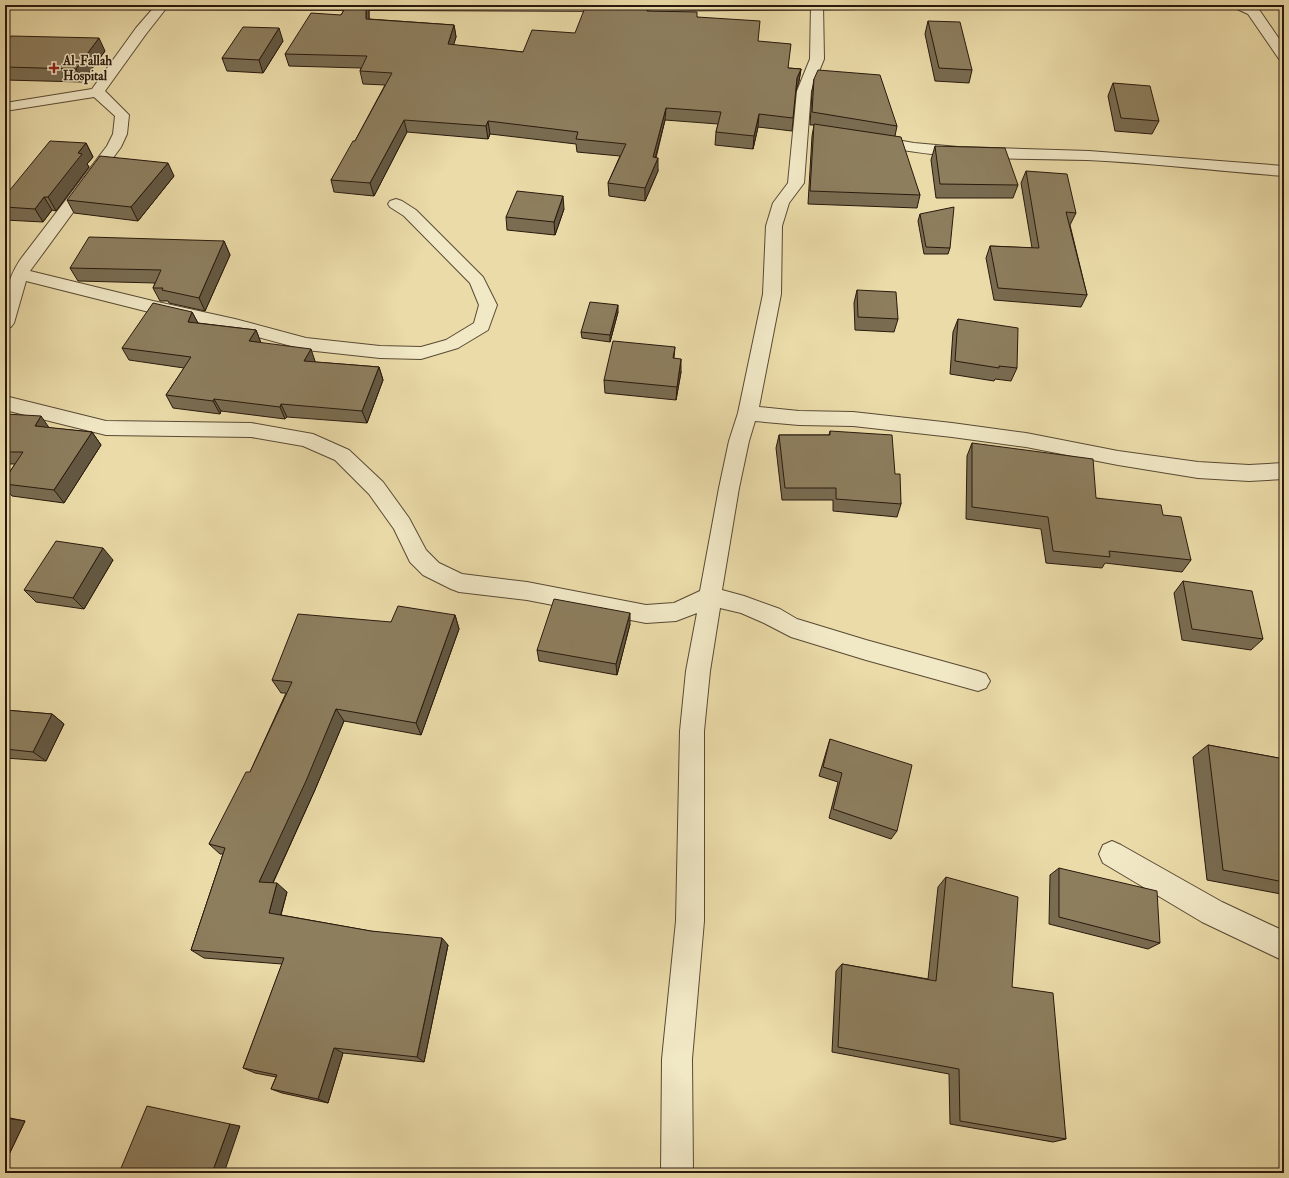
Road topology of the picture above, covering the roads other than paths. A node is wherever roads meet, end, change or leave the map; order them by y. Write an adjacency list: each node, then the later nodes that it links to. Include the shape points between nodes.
1 (105, 5): 5 (street)
2 (825, 5): 3 (street); 6 (street); 16 (street, via 816,59 804,91 809,130 796,183 781,203 774,226 772,294)
3 (860, 5)
4 (1239, 5): 7 (street, via 1253,11)
5 (162, 6): 6 (street); 8 (street)
6 (626, 6)
7 (1284, 56)
8 (97, 92): 9 (street); 13 (street, via 122,115 120,134 114,147)
9 (5, 107)
10 (860, 138): 11 (street, via 958,152 1089,156)
11 (1284, 171)
12 (396, 204): 13 (street, via 410,213 477,281 488,305 482,326 452,344 421,353 380,352 306,344)
13 (20, 274): 14 (street)
14 (5, 323)
15 (5, 403): 18 (street, via 106,428 251,430 306,439 342,455 376,488 402,524 418,556 431,568 459,583 527,590 646,614 676,612)
16 (748, 414): 17 (street, via 853,419 952,430 1026,440 1198,470 1249,473); 18 (street, via 739,440 729,488)
17 (1284, 471)
18 (711, 596): 19 (street, via 744,605 791,627); 22 (street, via 698,671 692,731 690,921 677,1059)
19 (978, 681)
20 (1112, 854): 21 (street, via 1212,912)
21 (1284, 947)
22 (677, 1173)

